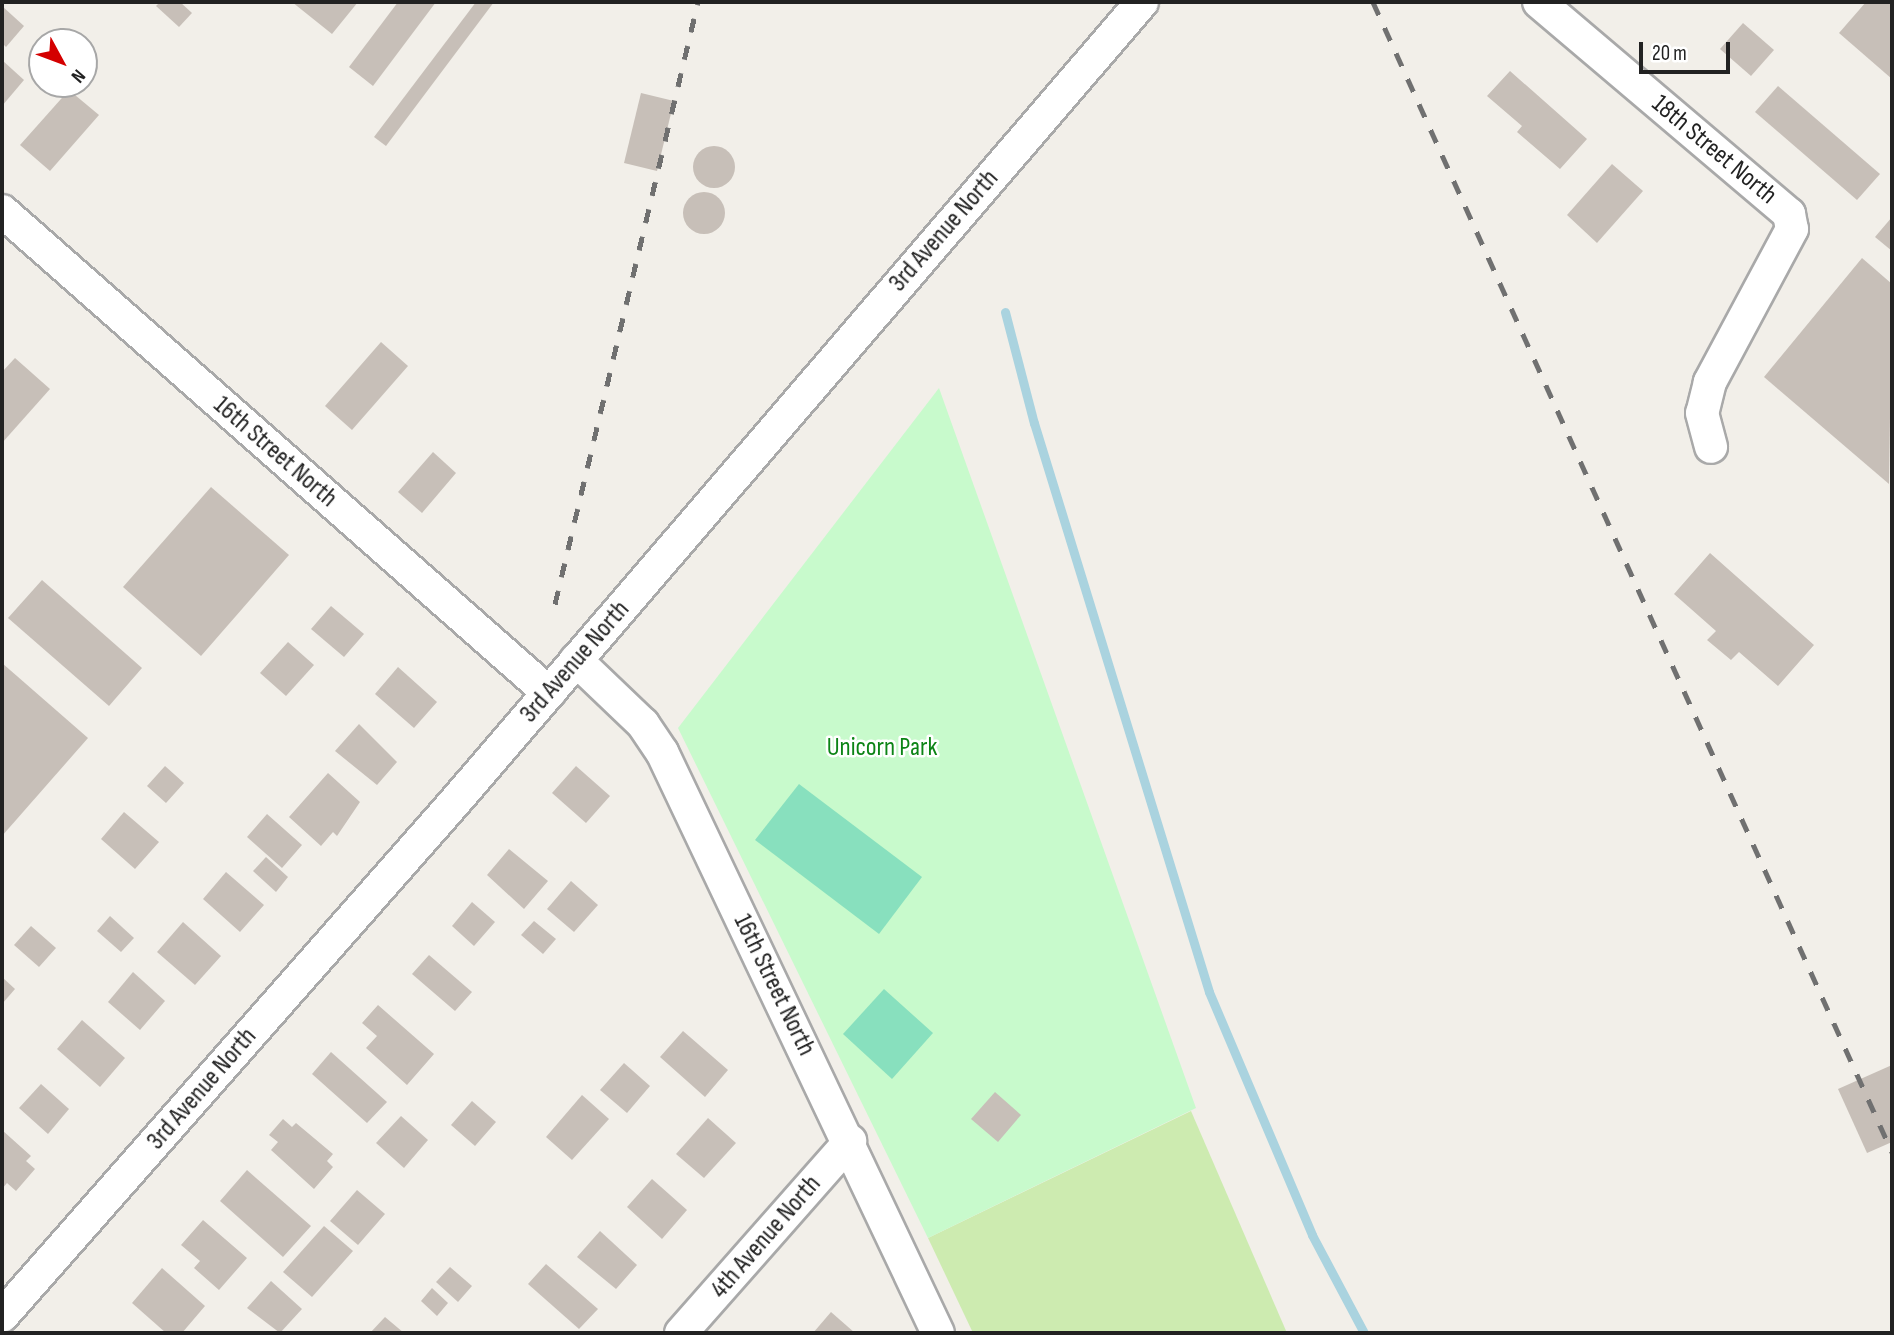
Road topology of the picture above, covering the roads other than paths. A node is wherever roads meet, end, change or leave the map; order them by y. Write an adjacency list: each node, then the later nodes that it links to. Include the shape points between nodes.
1 (1142, 2): 5 (street, 3rd Avenue North)
2 (1539, 2): 4 (street, 18th Street North, via 1789,214 1792,229 1710,382 1702,413)
3 (2, 211): 6 (street, 16th Street North)
4 (1711, 447)
5 (576, 660): 6 (street, 3rd Avenue North); 7 (street, 16th Street North, via 643,724 662,752)
6 (549, 692): 8 (street, 3rd Avenue North)
7 (850, 1141): 9 (street, 4th Avenue North); 10 (street, 16th Street North)
8 (2, 1316)
9 (681, 1333)
10 (938, 1333)

